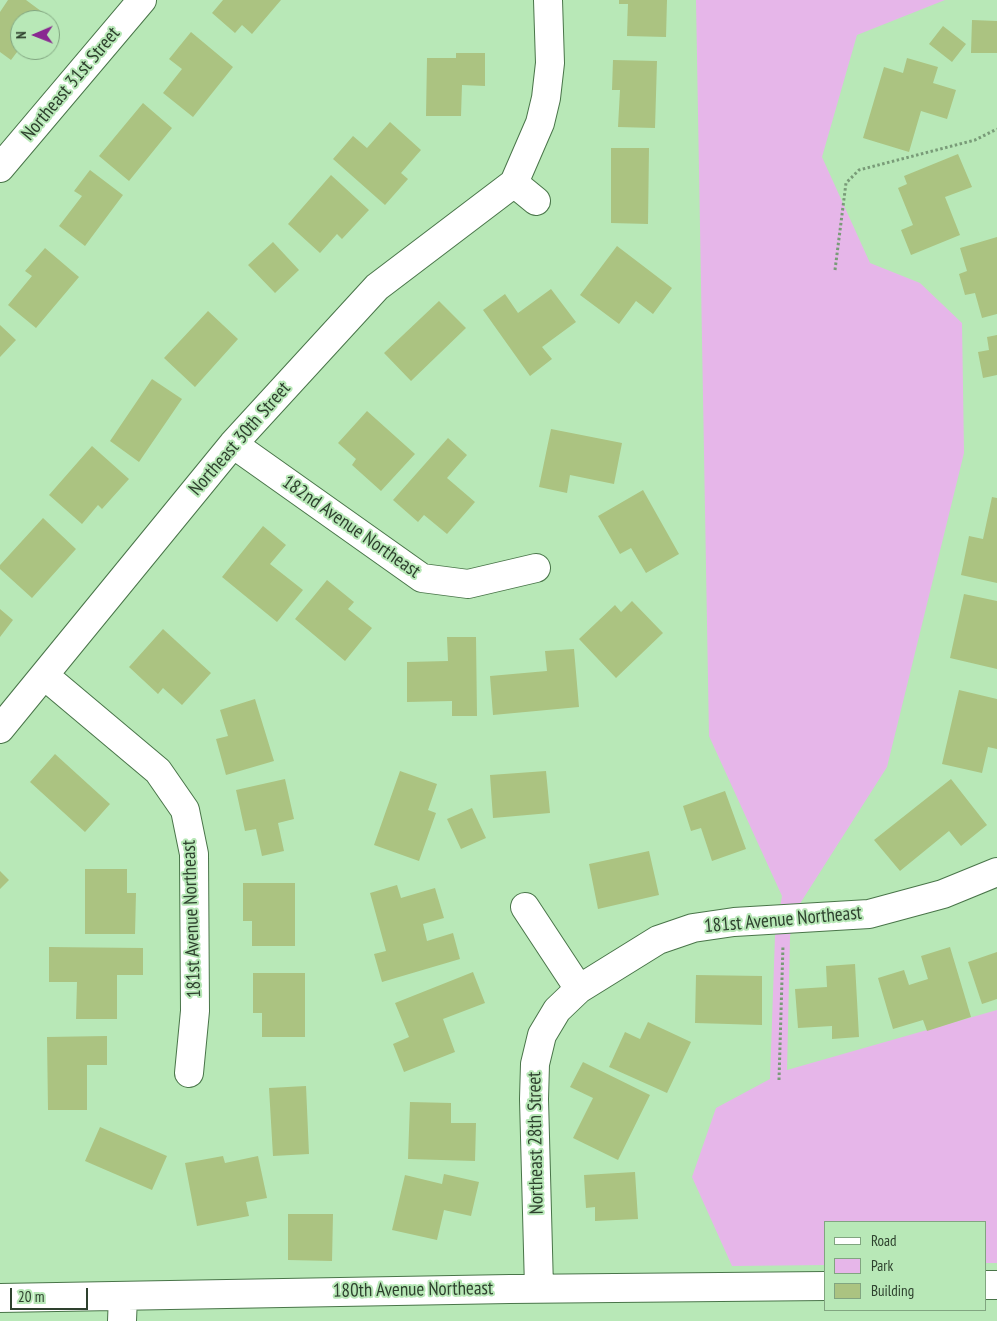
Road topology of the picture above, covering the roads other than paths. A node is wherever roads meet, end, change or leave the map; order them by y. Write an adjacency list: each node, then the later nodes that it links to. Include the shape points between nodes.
1 (142, 0): 3 (street, Northeast 31st Street)
2 (548, 0): 4 (street, via 550,63 546,98 540,123)
3 (0, 168)
4 (514, 183): 5 (street); 6 (street, Northeast 30th Street, via 377,287)
5 (536, 201)
6 (233, 444): 7 (street, 182nd Avenue Northeast, via 422,578 468,584); 8 (street, Northeast 30th Street)
7 (536, 568)
8 (45, 676): 9 (street, Northeast 30th Street); 13 (street, 181st Avenue Northeast, via 158,771 185,810 194,854 196,1011)
9 (0, 729)
10 (997, 872): 12 (street, 181st Avenue Northeast, via 943,894 869,914 734,922 693,928 658,940)
11 (525, 907): 12 (street)
12 (579, 989): 15 (street, Northeast 28th Street, via 556,1010 542,1035 535,1064)
13 (189, 1073)
14 (824, 1286): 15 (street, 180th Avenue Northeast)
15 (539, 1288): 17 (street, 180th Avenue Northeast)
16 (0, 1298): 17 (street, 180th Avenue Northeast)
17 (123, 1308)

